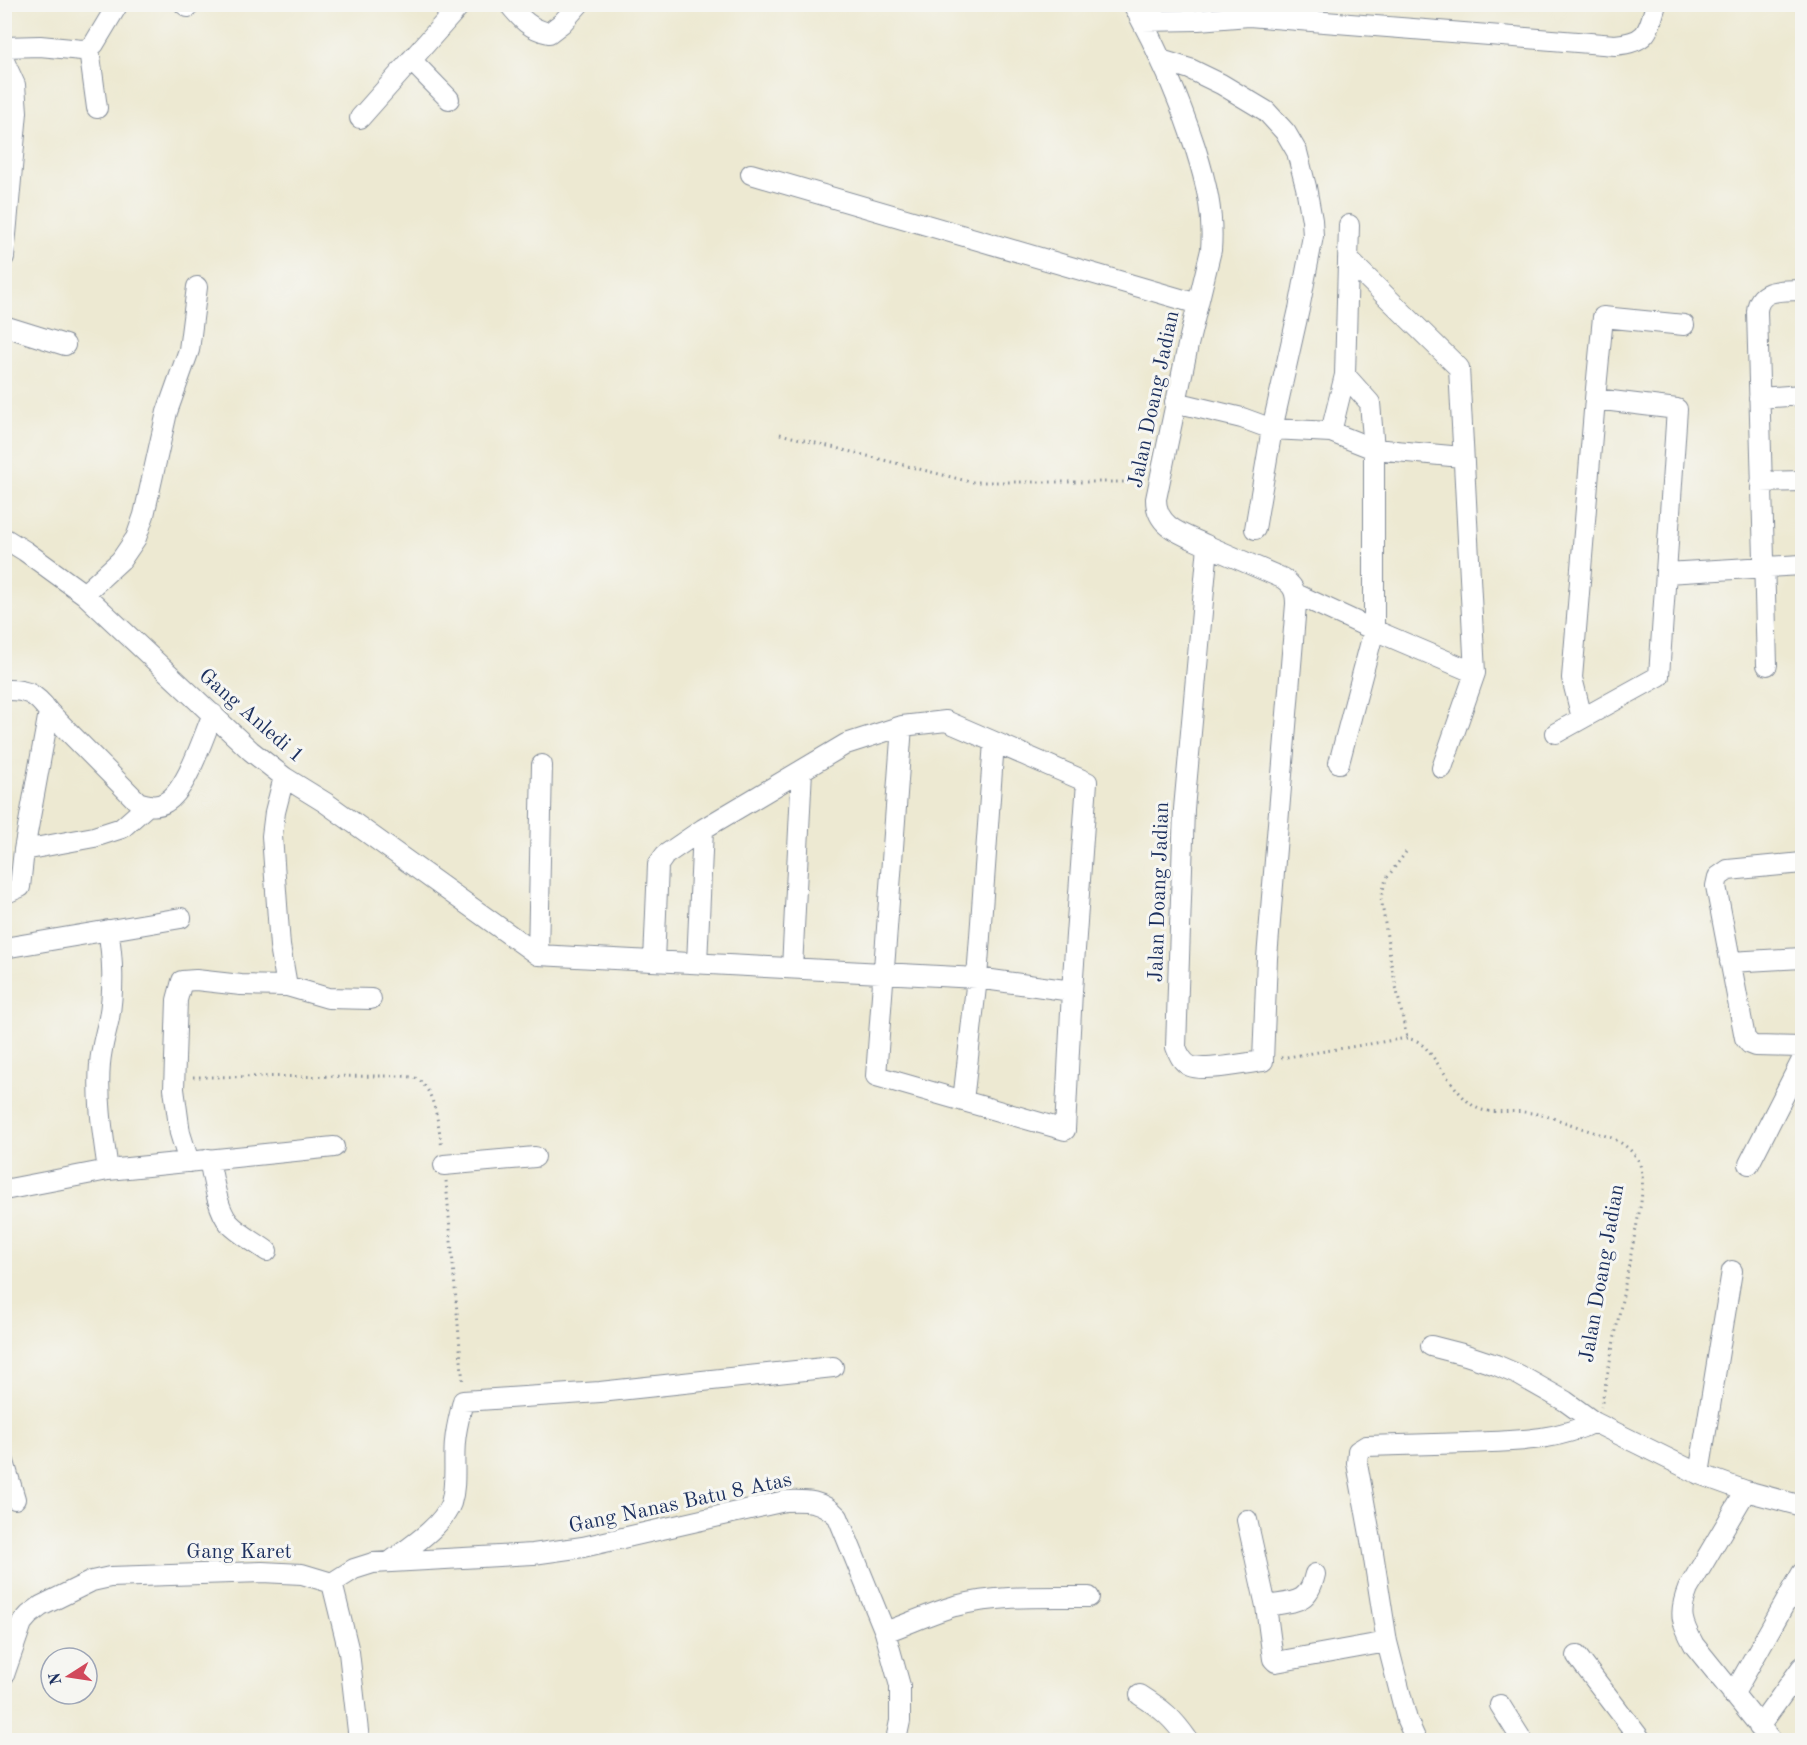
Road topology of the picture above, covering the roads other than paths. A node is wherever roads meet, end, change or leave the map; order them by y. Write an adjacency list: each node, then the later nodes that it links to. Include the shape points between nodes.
1 (118, 4): 8 (street)
2 (461, 4): 9 (street)
3 (509, 4): 4 (street, via 523,21 537,31 549,33)
4 (579, 4)
5 (1656, 4): 6 (street, via 1643,38 1615,45 1250,16 1198,20)
6 (1137, 13): 10 (street, Jalan Doang Jadian)
7 (4, 47): 8 (street)
8 (89, 49): 13 (street)
9 (411, 60): 12 (street); 14 (street)
10 (1161, 60): 22 (street, Jalan Doang Jadian, via 1182,108 1211,210 1211,250); 31 (street, via 1221,84 1266,111 1297,152 1313,236)
11 (4, 61): 16 (street, via 15,85 17,112)
12 (449, 99)
13 (97, 108)
14 (360, 118)
15 (751, 174): 22 (street)
16 (7, 192): 18 (street)
17 (1349, 225): 19 (street)
18 (4, 256)
19 (1348, 259): 26 (street); 34 (street, via 1459,368)
20 (197, 286): 43 (street, via 189,350 167,412 153,517 121,560)
21 (1803, 290): 28 (street, via 1774,292 1759,299)
22 (1198, 304): 30 (street, Jalan Doang Jadian)
23 (1684, 325): 29 (street, via 1603,317)
24 (4, 326): 25 (street)
25 (65, 345)
26 (1345, 375): 32 (street); 33 (street, via 1370,403)
27 (1803, 395): 28 (street)
28 (1759, 398): 36 (street)
29 (1595, 399): 42 (street, via 1677,410); 51 (street, via 1572,678)
30 (1175, 402): 31 (street); 39 (street, Jalan Doang Jadian, via 1156,508 1172,529)
31 (1272, 429): 32 (street); 37 (street)
32 (1331, 432): 33 (street)
33 (1374, 449): 34 (street); 45 (street)
34 (1462, 457): 47 (street)
35 (1803, 481): 36 (street)
36 (1761, 482): 41 (street)
37 (1255, 529)
38 (4, 538): 43 (street, Gang Anledi 1)
39 (1208, 546): 44 (street, via 1282,578); 44 (street, Jalan Doang Jadian, via 1185,809 1176,1047 1184,1062 1200,1069 1263,1061 1267,958)
40 (1803, 565): 41 (street)
41 (1763, 566): 42 (street); 46 (street)
42 (1666, 573): 51 (street, via 1659,676)
43 (84, 594): 50 (street, Gang Anledi 1)
44 (1296, 594): 45 (street)
45 (1374, 630): 47 (street); 55 (street)
46 (1767, 665)
47 (1475, 673): 57 (street)
48 (4, 690): 49 (street, via 19,690 39,698)
49 (49, 712): 60 (street, via 138,802); 62 (street)
50 (213, 714): 59 (street, Gang Anledi 1); 60 (street, via 187,776 175,794 165,803)
51 (1582, 718): 53 (street)
52 (902, 726): 54 (street, via 946,721); 58 (street, via 846,744); 74 (street)
53 (1556, 733)
54 (994, 742): 75 (street); 77 (street, via 1087,782)
55 (1339, 763)
56 (542, 765): 68 (street)
57 (1442, 768)
58 (802, 770): 61 (street); 73 (street)
59 (284, 777): 68 (street, Gang Anledi 1); 76 (street, via 272,836)
60 (148, 805): 62 (street, via 122,828)
61 (703, 829): 70 (street, via 665,855 658,865); 72 (street)
62 (24, 850): 64 (street, via 20,887)
63 (1803, 863): 71 (street, via 1728,870 1718,877 1716,886)
64 (4, 894)
65 (181, 918): 66 (street)
66 (108, 930): 67 (street); 88 (street, via 112,950 109,1017 99,1090)
67 (4, 948)
68 (538, 955): 70 (street)
69 (1803, 958): 71 (street)
70 (654, 961): 72 (street)
71 (1730, 962): 79 (street, via 1747,1041 1755,1046)
72 (698, 963): 73 (street)
73 (792, 969): 74 (street)
74 (883, 974): 75 (street); 81 (street, via 876,1076)
75 (977, 978): 77 (street); 81 (street)
76 (287, 986): 78 (street, via 328,998); 85 (street, via 182,981 177,999 174,1089)
77 (1072, 991): 81 (street, via 1065,1130)
78 (371, 999)
79 (1803, 1047)
80 (1803, 1060): 86 (street)
81 (963, 1101)
82 (334, 1147): 84 (street)
83 (535, 1157): 87 (street)
84 (209, 1159): 85 (street); 90 (street, via 222,1210 229,1222)
85 (189, 1162): 88 (street)
86 (1749, 1164)
87 (444, 1165)
88 (108, 1170): 89 (street)
89 (4, 1190)
90 (267, 1251)
91 (1732, 1271): 96 (street)
92 (1431, 1346): 94 (street, via 1520,1375)
93 (833, 1367): 101 (street, via 600,1392 462,1401 450,1504 439,1521)
94 (1596, 1422): 96 (street); 108 (street, via 1526,1441 1366,1446 1358,1451)
95 (4, 1462): 98 (street)
96 (1698, 1474): 97 (street)
97 (1746, 1491): 99 (street); 113 (street, via 1688,1589 1681,1616 1694,1645)
98 (15, 1499)
99 (1803, 1506)
100 (1247, 1520): 106 (street)
101 (391, 1561): 104 (street, Gang Nanas Batu 8 Atas, via 354,1569); 107 (street, Gang Nanas Batu 8 Atas, via 533,1554 583,1547 785,1501 805,1500 830,1508 838,1517)
102 (1803, 1573): 113 (street)
103 (1315, 1574): 106 (street, via 1307,1595)
104 (332, 1582): 111 (street, Gang Karet, via 302,1574 262,1572 110,1577 92,1581 29,1615 22,1623); 116 (street, via 349,1652)
105 (1089, 1597): 107 (street, via 1024,1598 955,1606)
106 (1266, 1606): 108 (street, via 1276,1662)
107 (885, 1632): 117 (street, Gang Nanas Batu 8 Atas, via 900,1686)
108 (1387, 1642): 119 (street)
109 (1577, 1656): 121 (street)
110 (1803, 1666): 115 (street)
111 (4, 1675)
112 (1140, 1695): 118 (street, via 1174,1720)
113 (1733, 1695): 115 (street)
114 (1500, 1705): 120 (street)
115 (1765, 1734)
116 (359, 1740)
117 (896, 1740)
118 (1188, 1740)
119 (1416, 1740)
120 (1522, 1740)
121 (1641, 1740)

